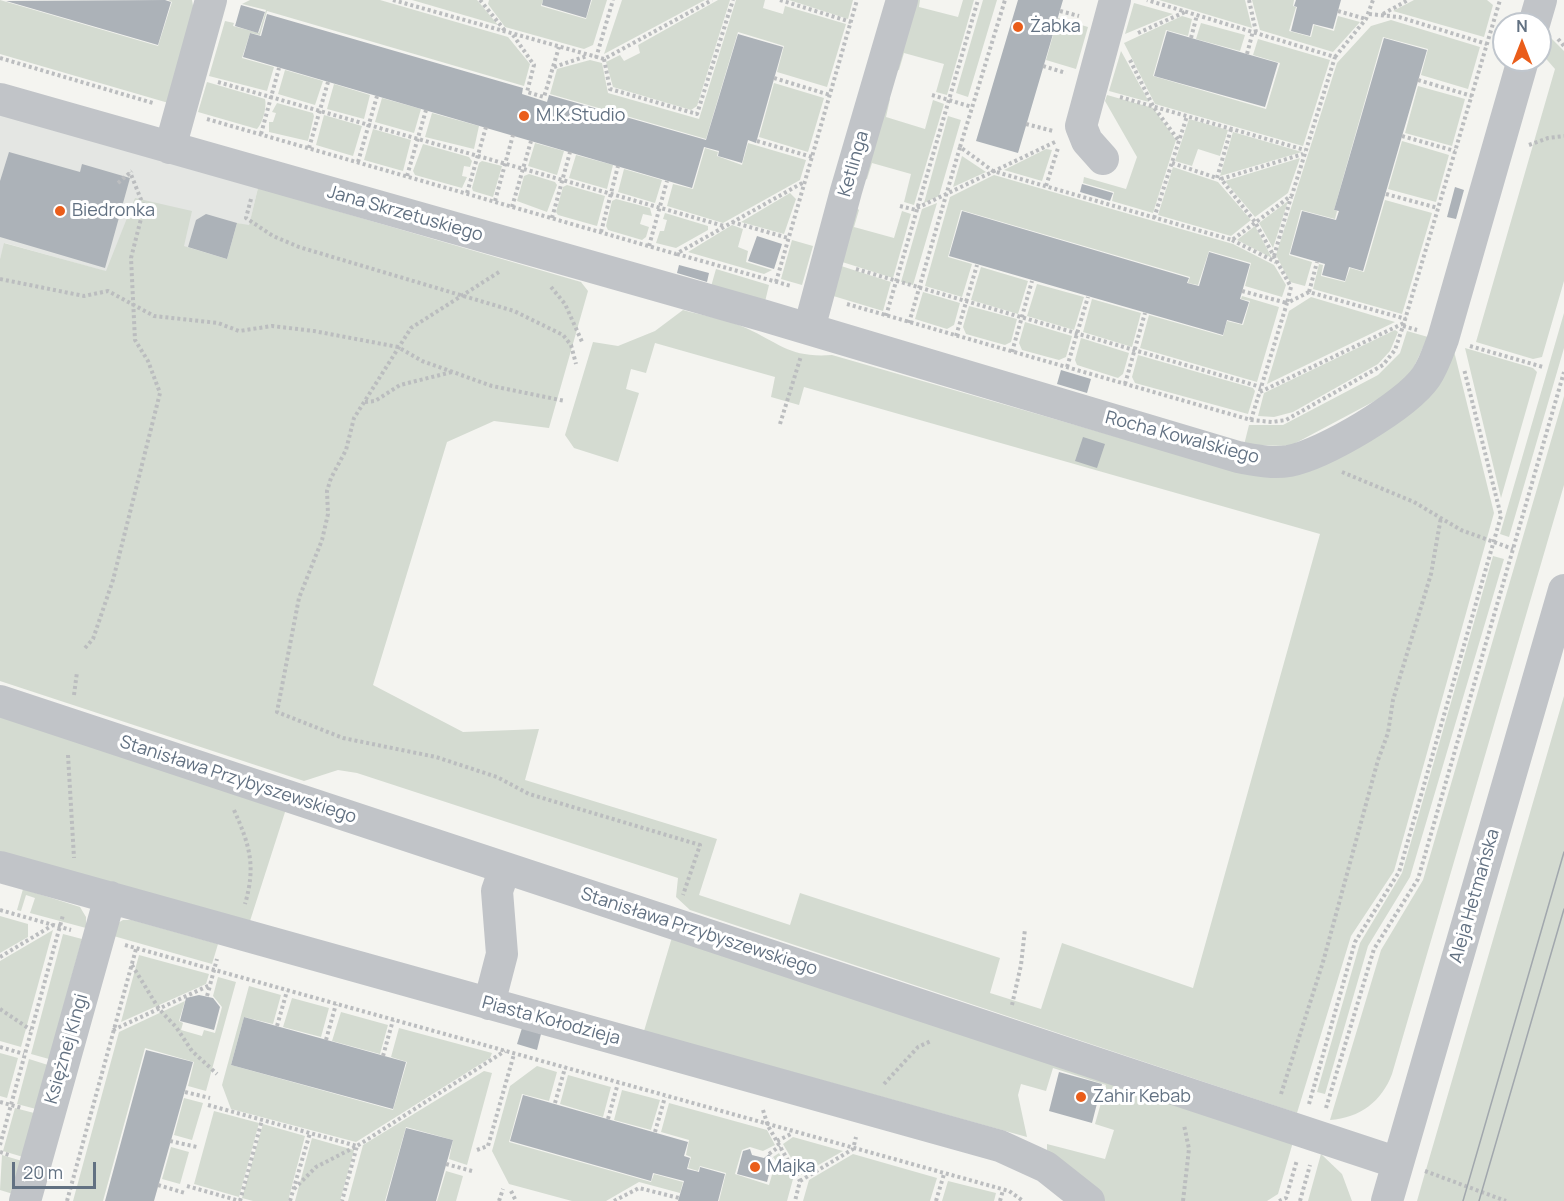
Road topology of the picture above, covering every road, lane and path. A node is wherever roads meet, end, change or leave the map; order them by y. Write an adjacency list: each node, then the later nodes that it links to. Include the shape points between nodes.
1 (211, 0): 45 (street)
2 (393, 0): 27 (path)
3 (480, 0): 19 (path)
4 (487, 0): 19 (path)
5 (614, 0): 39 (path)
6 (711, 0): 40 (path)
7 (733, 0): 40 (path, via 697,114 610,89)
8 (780, 0): 26 (path)
9 (857, 0): 26 (path)
10 (902, 0): 119 (street, Ketlinga)
11 (978, 0): 56 (path)
12 (1005, 0): 58 (path)
13 (1115, 0): 48 (street)
14 (1147, 0): 21 (path)
15 (1249, 0): 28 (path)
16 (1373, 0): 22 (path)
17 (1408, 0): 24 (path)
18 (1500, 0): 32 (path)
19 (485, 6): 27 (path)
20 (1338, 11): 25 (path)
21 (1185, 12): 23 (path); 30 (path)
22 (1370, 14): 24 (path); 25 (path)
23 (1197, 15): 28 (path); 31 (path)
24 (1382, 15): 32 (path)
25 (1366, 19): 37 (path)
26 (851, 22): 50 (path)
27 (506, 32): 29 (path)
28 (1254, 32): 35 (path); 37 (path)
29 (512, 34): 33 (path); 43 (path, via 534,65 527,92 544,97)
30 (1131, 36)
31 (1191, 38)
32 (1487, 44): 53 (path)
33 (559, 47): 36 (path); 43 (path)
34 (1125, 51): 57 (path)
35 (1247, 54)
36 (589, 56): 39 (path); 43 (path)
37 (1335, 57): 79 (path)
38 (0, 58): 60 (path)
39 (596, 58): 40 (path)
40 (604, 59)
41 (1043, 66): 48 (path)
42 (279, 68): 54 (path)
43 (554, 68)
44 (1520, 72): 146 (street, Rocha Kowalskiego)
45 (191, 75): 54 (path); 60 (street)
46 (774, 78): 50 (path)
47 (1418, 80): 53 (path)
48 (1080, 81): 57 (path); 82 (street, via 1082,126 1087,141)
49 (328, 82): 61 (path)
50 (830, 95): 81 (path)
51 (932, 95): 56 (path)
52 (377, 96): 64 (path)
53 (1472, 96): 77 (path)
54 (271, 97): 61 (path); 67 (path)
55 (0, 99): 75 (street, Jana Skrzetuskiego)
56 (948, 100): 58 (path); 106 (path)
57 (1154, 106): 62 (path); 73 (path)
58 (972, 107): 74 (path)
59 (426, 110): 70 (path)
60 (180, 111): 67 (path); 75 (street)
61 (320, 111): 64 (path); 76 (path)
62 (1187, 116): 66 (path); 73 (path)
63 (1026, 124): 88 (path, via 1061,136)
64 (369, 125): 70 (path); 83 (path)
65 (486, 127): 80 (path)
66 (1231, 129): 79 (path); 92 (path)
67 (261, 134): 76 (path)
68 (513, 135): 85 (path)
69 (1402, 136): 77 (path)
70 (418, 139): 80 (path); 91 (path)
71 (531, 141): 87 (path)
72 (757, 141): 81 (path)
73 (1179, 141): 84 (path)
74 (960, 147): 88 (path); 100 (path)
75 (170, 148): 90 (street, Jana Skrzetuskiego)
76 (309, 148): 83 (path)
77 (1455, 151): 105 (path)
78 (570, 152): 93 (path)
79 (1305, 152): 92 (path); 99 (path)
80 (478, 156): 85 (path); 96 (path)
81 (812, 157): 95 (path)
82 (1103, 159)
83 (358, 162): 91 (path)
84 (1172, 163): 92 (path); 108 (path)
85 (506, 164): 87 (path); 101 (path)
86 (618, 166): 97 (path)
87 (523, 168): 93 (path); 103 (path)
88 (993, 171): 100 (path); 108 (path)
89 (130, 172): 136 (path, via 144,207 131,258)
90 (258, 173): 115 (street, Jana Skrzetuskiego); 131 (path, via 246,218 262,230 299,247)
91 (407, 177): 96 (path)
92 (1219, 178): 110 (path)
93 (562, 180): 97 (path); 107 (path)
94 (667, 181): 104 (path)
95 (804, 182): 109 (path); 113 (path)
96 (467, 193): 101 (path)
97 (611, 194): 104 (path); 112 (path)
98 (1386, 194): 105 (path)
99 (1292, 195): 110 (path); 118 (path)
100 (945, 197): 106 (path); 128 (path)
101 (495, 201): 103 (path)
102 (900, 206): 106 (path)
103 (512, 207): 107 (path)
104 (660, 207): 111 (path); 116 (path)
105 (1438, 208): 141 (path)
106 (916, 209): 126 (path)
107 (552, 218): 112 (path)
108 (1154, 218): 114 (path)
109 (731, 222): 111 (path); 113 (path)
110 (1256, 222): 114 (path); 118 (path)
111 (725, 226): 117 (path)
112 (601, 232): 116 (path)
113 (788, 238): 125 (path)
114 (1232, 240): 120 (path)
115 (512, 245): 131 (path, via 499,274); 138 (street, Jana Skrzetuskiego)
116 (649, 246): 117 (path)
117 (676, 254): 125 (path)
118 (1274, 257): 120 (path)
119 (828, 260): 126 (path); 132 (street, Ketlinga)
120 (1276, 262): 135 (path, via 1291,287)
121 (1317, 262): 130 (path)
122 (977, 265): 134 (path)
123 (0, 279): 136 (path, via 84,296 108,291)
124 (545, 281): 147 (path, via 565,304)
125 (776, 281): 132 (path); 138 (path)
126 (895, 281): 128 (path); 139 (path)
127 (1032, 281): 140 (path)
128 (918, 287): 134 (path); 142 (path)
129 (1242, 291): 135 (path)
130 (1309, 292): 135 (path); 141 (path)
131 (464, 296): 148 (path, via 411,328); 152 (path, via 514,311 563,335 571,345)
132 (818, 296): 139 (path); 143 (street, Ketlinga)
133 (1088, 297): 144 (path)
134 (966, 301): 140 (path); 145 (path)
135 (1287, 303): 158 (path)
136 (133, 306): 148 (path, via 154,316 218,324 239,331 272,326); 168 (path, via 135,340 160,393 113,580 93,639)
137 (1145, 313): 150 (path)
138 (765, 316): 143 (street, Jana Skrzetuskiego)
139 (886, 316): 142 (path); 149 (path)
140 (1022, 318): 144 (path); 151 (path)
141 (1405, 321): 158 (path); 161 (path, via 1395,350 1383,365 1286,420)
142 (909, 322): 145 (path)
143 (809, 329): 149 (street, Rocha Kowalskiego); 162 (path)
144 (1077, 334): 150 (path); 153 (path)
145 (956, 336): 151 (path)
146 (1450, 341): 154 (path); 163 (street, Rocha Kowalskiego, via 1426,376 1403,400 1384,414); 165 (path, via 1501,516)
147 (583, 344)
148 (398, 347): 155 (path, via 422,361); 160 (path)
149 (878, 350): 163 (street, Rocha Kowalskiego, via 1238,457 1275,462)
150 (1134, 351): 157 (path); 158 (path)
151 (1012, 352): 153 (path)
152 (576, 364)
153 (1067, 367): 157 (path)
154 (1543, 367)
155 (453, 371): 159 (path, via 492,386); 160 (path, via 399,386 375,401)
156 (1564, 372): 166 (path)
157 (1125, 384): 161 (path)
158 (1260, 389): 161 (path)
159 (565, 401)
160 (365, 402): 175 (path, via 354,418 346,450 327,491 326,523 299,598 277,712 343,738 436,756 498,777 529,794 700,845)
161 (1251, 420)
162 (780, 424)
163 (1302, 456): 164 (path)
164 (1441, 517): 165 (path, via 1461,530); 220 (path, via 1431,574 1393,700 1388,733 1323,962)
165 (1493, 542): 166 (path); 225 (path, via 1399,872 1355,942 1304,1121)
166 (1513, 549): 225 (path, via 1418,879 1374,949)
167 (1564, 590): 235 (street, Aleja Hetmańska)
168 (85, 648)
169 (77, 672): 171 (path, via 77,687)
170 (0, 701): 171 (street, Stanisława Przybyszewskiego)
171 (64, 723): 172 (street, Stanisława Przybyszewskiego); 176 (path, via 75,866)
172 (215, 772): 174 (street, Stanisława Przybyszewskiego); 182 (path, via 240,823 252,860 251,883)
173 (0, 867): 176 (street, Piasta Kołodzieja)
174 (505, 868): 191 (street, via 498,891 502,954); 199 (street, Stanisława Przybyszewskiego)
175 (687, 885)
176 (71, 886): 177 (street, Piasta Kołodzieja)
177 (110, 897): 182 (street, Piasta Kołodzieja); 183 (street, Księżnej Kingi)
178 (0, 910): 179 (path)
179 (53, 925): 180 (path); 185 (path)
180 (60, 927): 183 (path); 197 (path)
181 (1025, 929): 199 (path, via 1021,964)
182 (231, 933): 187 (path); 191 (street, Piasta Kołodzieja)
183 (98, 938): 184 (path); 250 (street, Księżnej Kingi)
184 (136, 949): 186 (path); 187 (path)
185 (0, 957)
186 (132, 965): 194 (path); 198 (path)
187 (214, 971): 188 (path); 189 (path)
188 (210, 985): 190 (path); 194 (path)
189 (287, 991): 192 (path); 196 (path)
190 (207, 996)
191 (489, 1004): 209 (street, Piasta Kołodzieja)
192 (336, 1005): 195 (path); 201 (path)
193 (0, 1009): 197 (path)
194 (159, 1009): 198 (path); 208 (path, via 192,1052)
195 (393, 1020): 203 (path); 206 (path)
196 (277, 1026)
197 (31, 1030): 204 (path)
198 (113, 1030): 249 (path)
199 (1004, 1032): 212 (street, Stanisława Przybyszewskiego)
200 (940, 1037): 217 (path, via 918,1047)
201 (326, 1040)
202 (0, 1047): 204 (path)
203 (505, 1052): 205 (path); 229 (path)
204 (24, 1054): 228 (path)
205 (514, 1054): 207 (path); 233 (path, via 488,1146)
206 (384, 1056)
207 (565, 1068): 210 (path); 215 (path)
208 (217, 1074)
209 (752, 1075): 217 (street, Piasta Kołodzieja); 221 (path)
210 (618, 1083): 213 (path); 218 (path)
211 (185, 1092): 214 (path)
212 (1184, 1092): 220 (street, Stanisława Przybyszewskiego); 263 (path, via 1179,1104 1189,1149)
213 (665, 1096): 221 (path); 222 (path)
214 (210, 1098)
215 (555, 1103)
216 (208, 1105): 219 (path)
217 (865, 1106): 232 (path); 262 (street, Piasta Kołodzieja, via 1027,1156)
218 (608, 1119)
219 (262, 1120): 224 (path); 252 (path)
220 (1271, 1120): 225 (street, Stanisława Przybyszewskiego)
221 (768, 1126): 223 (path); 227 (path)
222 (656, 1132)
223 (793, 1132): 227 (path); 232 (path)
224 (310, 1133): 229 (path); 242 (path)
225 (1312, 1134): 235 (street, Stanisława Przybyszewskiego); 248 (path); 265 (path)
226 (170, 1141): 231 (path)
227 (777, 1141): 230 (path)
228 (0, 1145)
229 (357, 1146): 242 (path, via 316,1167); 254 (path)
230 (780, 1146): 234 (path); 239 (path)
231 (197, 1147)
232 (853, 1149): 238 (path); 239 (path)
233 (477, 1150)
234 (770, 1154)
235 (1398, 1163): 266 (street, Aleja Hetmańska); 267 (path)
236 (446, 1164): 237 (path)
237 (472, 1171)
238 (944, 1174): 244 (path); 259 (path)
239 (800, 1181): 258 (path)
240 (158, 1185): 246 (path)
241 (187, 1186): 252 (path)
242 (294, 1189): 253 (path)
243 (503, 1189): 255 (path)
244 (1003, 1190): 260 (path); 261 (path)
245 (511, 1191): 256 (path)
246 (185, 1193)
247 (679, 1198): 257 (path, via 639,1188)
248 (1287, 1199): 264 (path)
249 (67, 1200): 251 (path)
250 (25, 1201)
251 (75, 1201)
252 (240, 1201)
253 (291, 1201)
254 (342, 1201)
255 (499, 1201)
256 (516, 1201)
257 (614, 1201)
258 (795, 1201)
259 (936, 1201)
260 (1000, 1201)
261 (1023, 1201)
262 (1089, 1201)
263 (1183, 1201)
264 (1279, 1201)
265 (1300, 1201)
266 (1387, 1201)
267 (1506, 1201)

